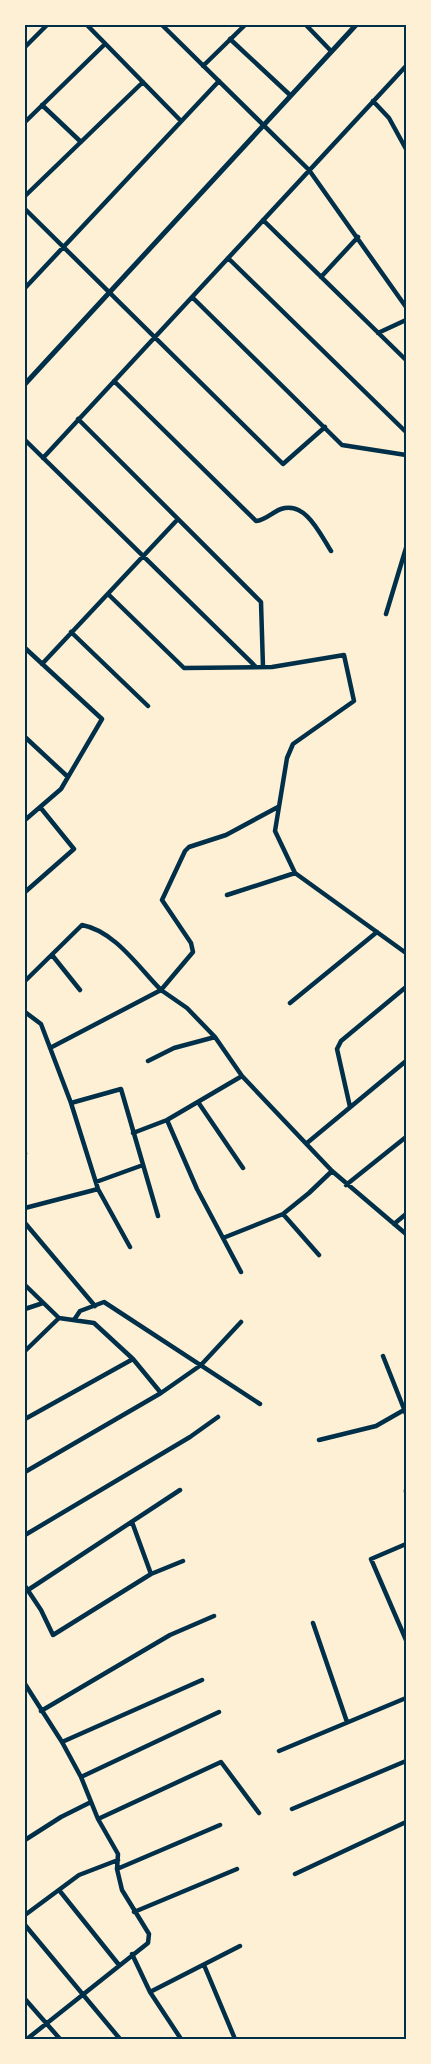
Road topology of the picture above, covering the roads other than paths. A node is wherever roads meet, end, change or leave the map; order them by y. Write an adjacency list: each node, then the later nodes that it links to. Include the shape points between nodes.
1 (47, 25): 9 (street)
2 (86, 25): 8 (street)
3 (162, 25): 11 (street)
4 (245, 25): 7 (street)
5 (306, 25): 10 (street)
6 (356, 25): 10 (street)
7 (230, 39): 11 (street); 15 (street)
8 (105, 44): 14 (street); 17 (street)
9 (25, 47)
10 (331, 50): 15 (street)
11 (203, 66): 13 (street)
12 (406, 66): 16 (street)
13 (219, 81): 18 (street); 20 (street)
14 (142, 82): 18 (street); 21 (street)
15 (290, 95): 20 (street)
16 (373, 101): 22 (street, via 389,118); 23 (street)
17 (42, 105): 19 (street); 21 (street)
18 (181, 121): 28 (street)
19 (25, 122)
20 (263, 125): 23 (street); 32 (street)
21 (81, 142): 24 (street)
22 (406, 149)
23 (309, 170): 26 (street); 27 (street)
24 (25, 196)
25 (25, 208): 28 (street)
26 (263, 220): 29 (street); 30 (street)
27 (358, 236): 30 (street); 34 (street)
28 (64, 247): 31 (street); 32 (street)
29 (228, 258): 33 (street); 43 (street)
30 (321, 277): 36 (street)
31 (25, 288)
32 (109, 292): 37 (street); 40 (street)
33 (192, 296): 37 (street); 42 (street)
34 (406, 306)
35 (406, 320): 36 (street)
36 (378, 333): 38 (street)
37 (155, 337): 39 (street); 42 (street, via 283,464)
38 (406, 360)
39 (114, 381): 41 (street); 49 (street, via 256,521 280,509 298,510 313,521)
40 (25, 384)
41 (78, 420): 46 (street); 47 (street)
42 (325, 428): 45 (street, via 342,445)
43 (406, 432)
44 (25, 440): 46 (street)
45 (406, 455)
46 (43, 458): 50 (street)
47 (178, 519): 50 (street); 57 (street, via 261,602)
48 (406, 548): 52 (street)
49 (331, 551)
50 (143, 556): 51 (street); 56 (street)
51 (108, 594): 53 (street); 56 (street, via 184,668)
52 (386, 614)
53 (71, 632): 55 (street); 58 (street)
54 (25, 648): 55 (street)
55 (42, 664): 60 (street, via 102,719)
56 (256, 667): 57 (street)
57 (263, 667): 62 (street, via 344,655 354,701 293,744 287,758)
58 (148, 706)
59 (26, 740): 60 (street)
60 (68, 777): 61 (street, via 61,790)
61 (40, 807): 63 (street); 65 (street, via 74,849)
62 (278, 807): 64 (street, via 275,831); 73 (street, via 226,835 185,851 162,900 193,952)
63 (25, 820)
64 (295, 873): 66 (street); 67 (street)
65 (25, 892)
66 (227, 895)
67 (378, 932): 68 (street); 74 (street)
68 (406, 952)
69 (52, 955): 70 (street); 72 (street); 73 (street, via 82,925 93,927 108,936)
70 (25, 981)
71 (406, 987): 83 (street, via 341,1041 337,1048)
72 (80, 990)
73 (161, 990): 76 (street, via 187,1008); 77 (street)
74 (290, 1003)
75 (25, 1012): 77 (street, via 41,1024)
76 (215, 1037): 78 (street, via 174,1048); 80 (street)
77 (50, 1048): 82 (street)
78 (148, 1061)
79 (406, 1062): 83 (street)
80 (242, 1076): 81 (street); 87 (street)
81 (198, 1102): 84 (street); 89 (street)
82 (71, 1103): 85 (street, via 121,1089); 91 (street)
83 (350, 1107): 87 (street)
84 (167, 1120): 85 (street); 101 (street)
85 (134, 1133): 88 (street)
86 (406, 1137): 92 (street)
87 (307, 1143): 90 (street)
88 (143, 1165): 91 (street); 97 (street)
89 (243, 1168)
90 (332, 1172): 92 (street); 95 (street)
91 (96, 1182): 93 (street)
92 (346, 1185): 99 (street)
93 (98, 1189): 94 (street); 102 (street)
94 (25, 1208)
95 (283, 1214): 101 (street); 103 (street)
96 (406, 1214): 99 (street)
97 (158, 1216)
98 (25, 1223): 107 (street)
99 (394, 1224): 100 (street)
100 (406, 1234)
101 (223, 1238): 104 (street)
102 (130, 1247)
103 (319, 1255)
104 (241, 1272)
105 (25, 1286): 106 (street)
106 (43, 1303): 108 (street); 109 (street)
107 (95, 1306): 110 (street, via 80,1311); 115 (street, via 104,1302)
108 (25, 1309)
109 (59, 1318): 110 (street); 112 (street)
110 (74, 1320): 114 (street, via 94,1324)
111 (241, 1322): 115 (street)
112 (25, 1351)
113 (383, 1356): 118 (street)
114 (133, 1359): 116 (street); 122 (street)
115 (201, 1365): 116 (street); 119 (street)
116 (161, 1393): 124 (street)
117 (406, 1396): 118 (street)
118 (400, 1399): 120 (street)
119 (260, 1404)
120 (405, 1412): 123 (street, via 376,1426)
121 (218, 1417): 127 (street)
122 (25, 1419)
123 (319, 1440)
124 (25, 1472)
125 (180, 1490): 126 (street)
126 (132, 1522): 130 (street); 131 (street)
127 (25, 1535)
128 (406, 1544): 134 (street, via 371,1559)
129 (183, 1561): 130 (street)
130 (151, 1574): 131 (street, via 53,1635)
131 (26, 1588)
132 (214, 1616): 140 (street, via 170,1634)
133 (313, 1623): 142 (street)
134 (406, 1640)
135 (202, 1680): 143 (street)
136 (25, 1684): 137 (street)
137 (31, 1694): 138 (street); 140 (street)
138 (25, 1698)
139 (406, 1698): 142 (street)
140 (42, 1711): 143 (street)
141 (219, 1712): 146 (street)
142 (347, 1722): 144 (street)
143 (62, 1742): 146 (street)
144 (279, 1750)
145 (406, 1760): 148 (street)
146 (81, 1777): 147 (street)
147 (91, 1802): 150 (street); 153 (street)
148 (292, 1809)
149 (259, 1813): 150 (street, via 221,1762)
150 (98, 1819): 154 (street, via 118,1854)
151 (406, 1822): 157 (street)
152 (220, 1825): 155 (street)
153 (25, 1840)
154 (118, 1860): 155 (street); 158 (street, via 79,1875)
155 (117, 1869): 159 (street, via 122,1890)
156 (237, 1869): 159 (street)
157 (295, 1874)
158 (59, 1890): 160 (street); 164 (street)
159 (134, 1912): 163 (street, via 150,1939)
160 (25, 1915)
161 (25, 1925): 167 (street)
162 (240, 1946): 165 (street)
163 (132, 1954): 164 (street); 166 (street)
164 (119, 1965): 167 (street)
165 (204, 1965): 166 (street); 174 (street)
166 (150, 1992): 173 (street)
167 (82, 1994): 169 (street); 172 (street)
168 (25, 1999): 169 (street)
169 (46, 2023): 170 (street); 171 (street)
170 (26, 2039)
171 (60, 2039)
172 (120, 2039)
173 (181, 2039)
174 (235, 2039)

